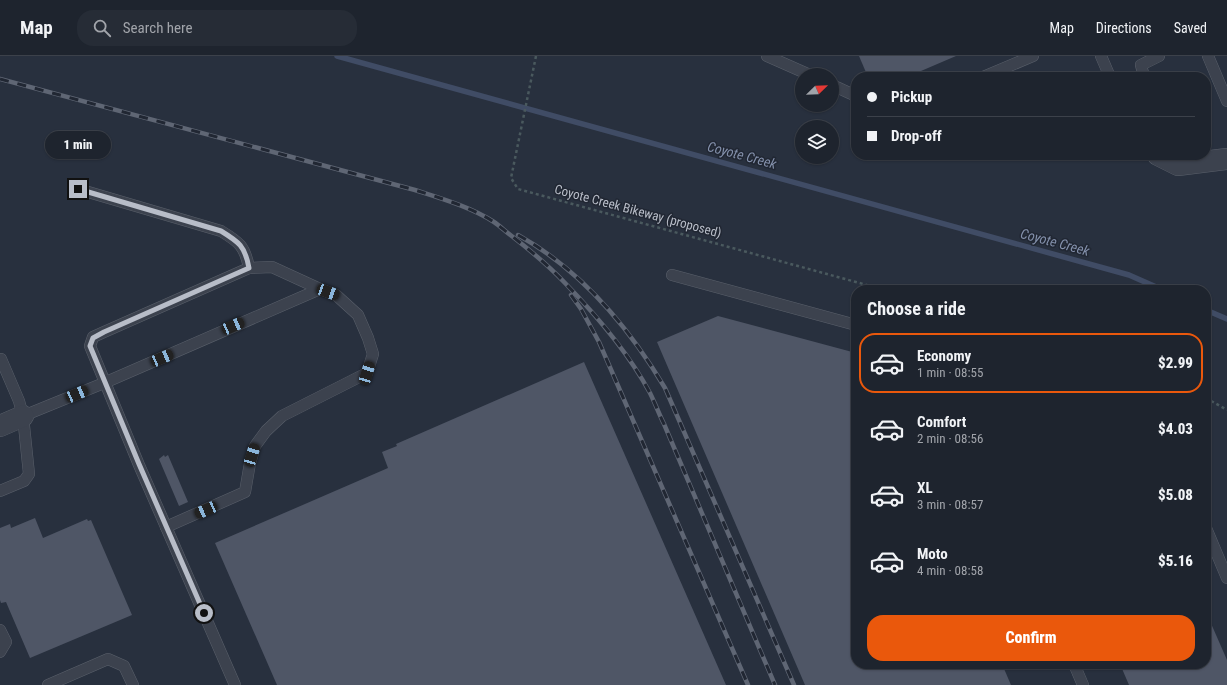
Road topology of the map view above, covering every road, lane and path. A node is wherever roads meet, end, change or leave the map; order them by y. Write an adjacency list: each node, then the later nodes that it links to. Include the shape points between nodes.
1 (536, 56): 19 (path, Coyote Creek Bikeway (proposed), via 511,178 518,189)
2 (767, 56): 7 (lane)
3 (1033, 56): 8 (lane)
4 (1101, 56): 9 (lane)
5 (1159, 56): 10 (lane, via 1141,65)
6 (1208, 56): 13 (lane)
7 (795, 68)
8 (995, 72)
9 (1108, 72)
10 (1143, 72)
11 (839, 88): 12 (lane)
12 (851, 94)
13 (1227, 101)
14 (1227, 159): 15 (street, via 1178,165)
15 (1168, 160)
16 (78, 189): 17 (lane, via 221,231 235,240 246,254)
17 (249, 268): 20 (lane, via 272,267); 23 (lane, via 93,338 90,346)
18 (672, 275): 21 (lane)
19 (867, 285)
20 (320, 289): 23 (lane); 29 (lane, via 336,295 358,315 373,354 367,373 282,416 266,431 255,446 245,492)
21 (851, 324)
22 (0, 359): 26 (lane, via 20,401)
23 (104, 383): 26 (lane); 29 (lane)
24 (1211, 401): 25 (path)
25 (1227, 410)
26 (23, 416): 27 (street); 28 (lane, via 29,474 24,481)
27 (0, 426)
28 (0, 491)
29 (166, 527): 37 (lane)
30 (1211, 540): 31 (lane)
31 (1227, 578)
32 (0, 630): 33 (lane, via 6,642)
33 (0, 652)
34 (1076, 669): 38 (lane)
35 (48, 685): 36 (lane, via 108,659 124,666)
36 (133, 685)
37 (235, 685)
38 (1083, 685)

